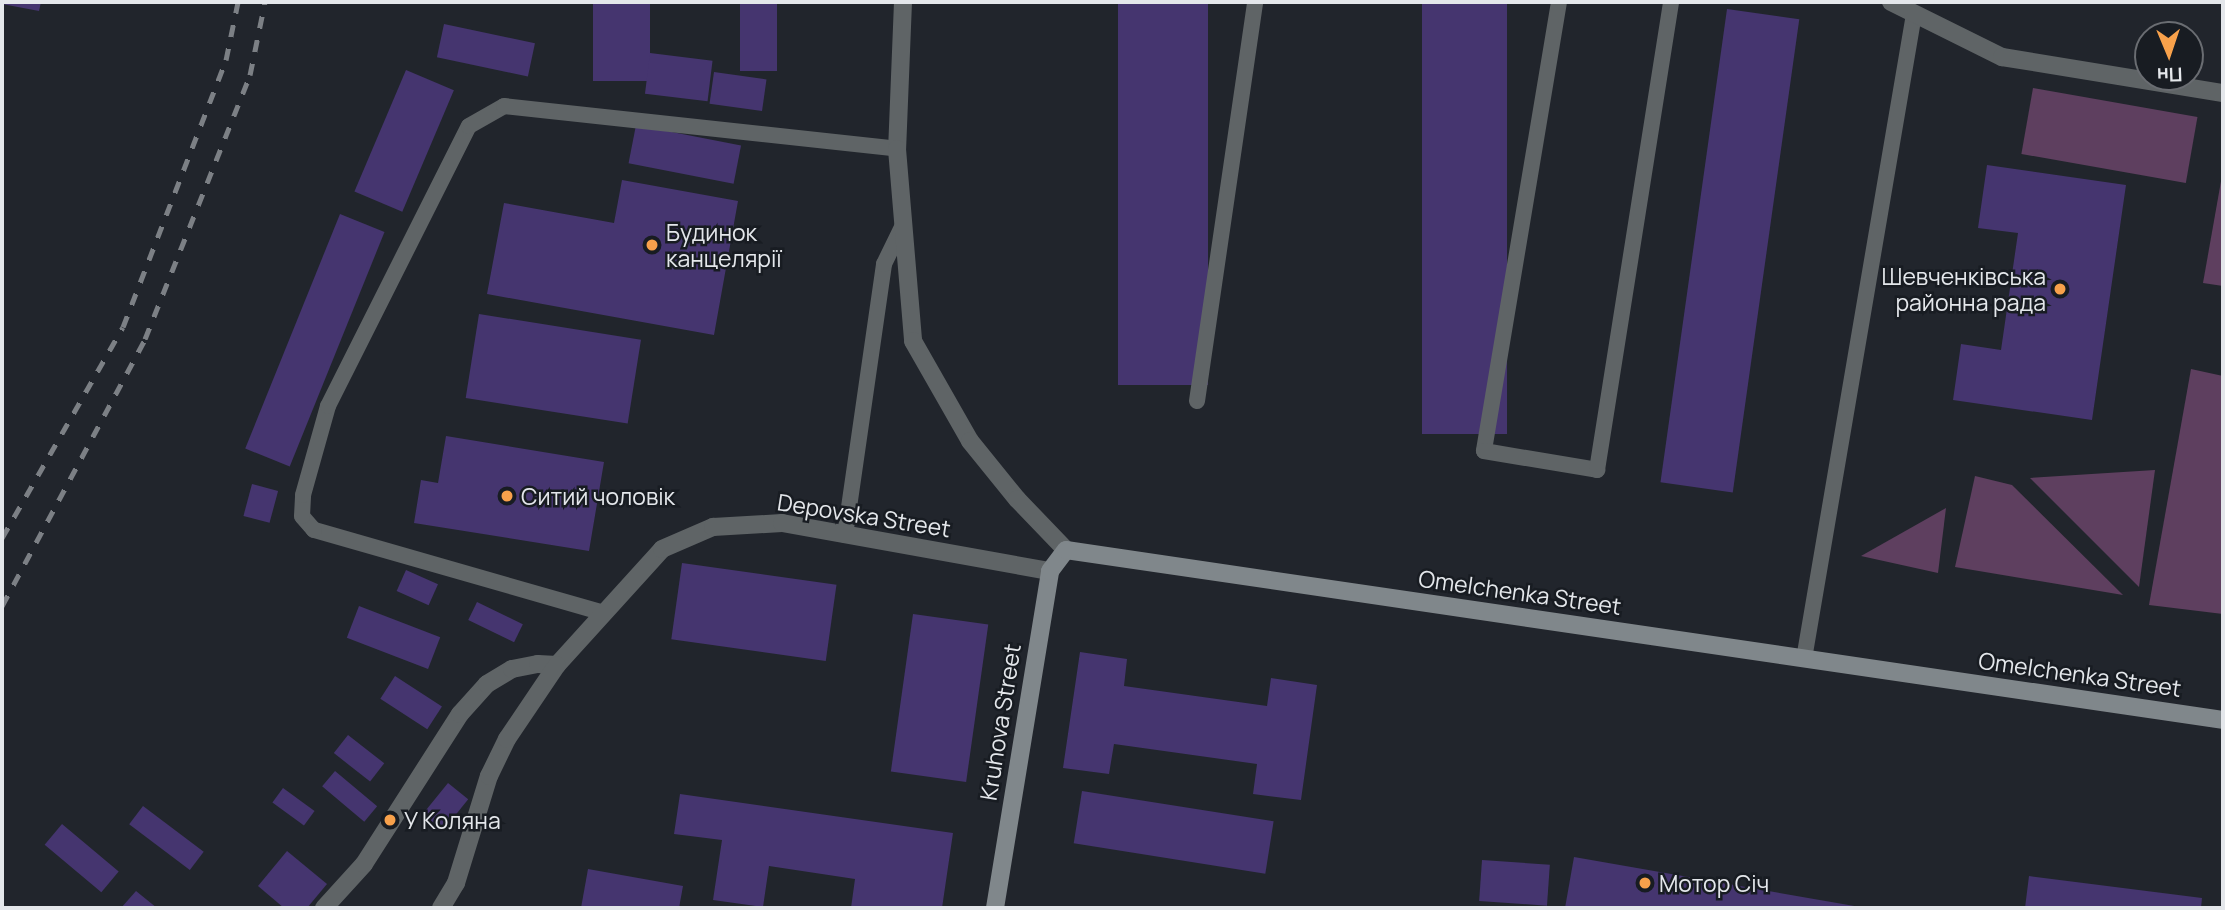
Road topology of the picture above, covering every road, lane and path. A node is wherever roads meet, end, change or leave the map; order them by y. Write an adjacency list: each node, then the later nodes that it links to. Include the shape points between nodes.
1 (903, 2): 8 (street)
2 (1255, 2): 10 (lane)
3 (1559, 2): 4 (lane, via 1484,450 1597,470)
4 (1671, 2)
5 (1891, 2): 6 (street)
6 (1914, 14): 7 (street, via 2002,57); 15 (lane)
7 (2223, 93)
8 (897, 149): 9 (street); 14 (lane, via 504,106 469,126 328,406 303,495 302,516 314,530)
9 (904, 225): 11 (lane, via 884,264); 12 (street, via 913,341 970,441)
10 (1197, 401)
11 (845, 535): 13 (street, Depovska Street); 14 (street, Depovska Street, via 782,523 713,527 662,549)
12 (1066, 550): 13 (street, Kruhova Street); 15 (street, Omelchenka Street)
13 (1050, 571): 20 (street, Kruhova Street)
14 (604, 613): 16 (street, Depovska Street)
15 (1804, 659): 17 (street, Omelchenka Street)
16 (557, 665): 18 (street, via 512,669 487,684 460,714 364,864); 19 (street, Depovska Street, via 489,776 456,883)
17 (2223, 720)
18 (324, 908)
19 (442, 908)
20 (995, 908)

